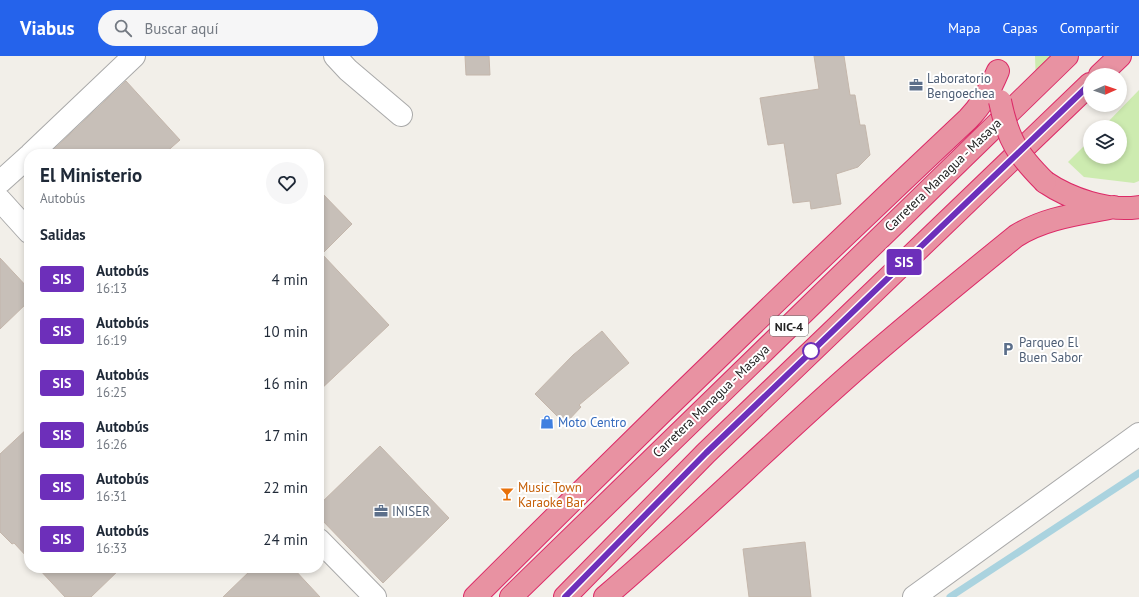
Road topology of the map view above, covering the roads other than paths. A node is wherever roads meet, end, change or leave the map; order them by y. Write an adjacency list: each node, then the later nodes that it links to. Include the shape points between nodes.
1 (134, 56): 9 (street)
2 (334, 56): 8 (street)
3 (1067, 56): 20 (highway, Carretera Managua - Masaya / NIC-4)
4 (1120, 56): 6 (highway)
5 (999, 64): 13 (highway, bridge, via 1000,101 1010,137 1019,153 1046,182 1066,194 1083,201); 19 (highway, via 990,91 972,115 703,372)
6 (1107, 68)
7 (1083, 91): 21 (highway, NIC-4, via 706,453)
8 (401, 115)
9 (36, 149)
10 (24, 160): 11 (street)
11 (0, 182)
12 (0, 200): 15 (street)
13 (1114, 207): 14 (highway); 22 (highway, via 1051,220 1028,228 1016,236 937,299 844,380)
14 (1139, 207)
15 (24, 226)
16 (1139, 434): 23 (street)
17 (324, 545): 18 (street)
18 (375, 597)
19 (475, 597)
20 (511, 597)
21 (565, 597)
22 (605, 597)
23 (914, 597)

